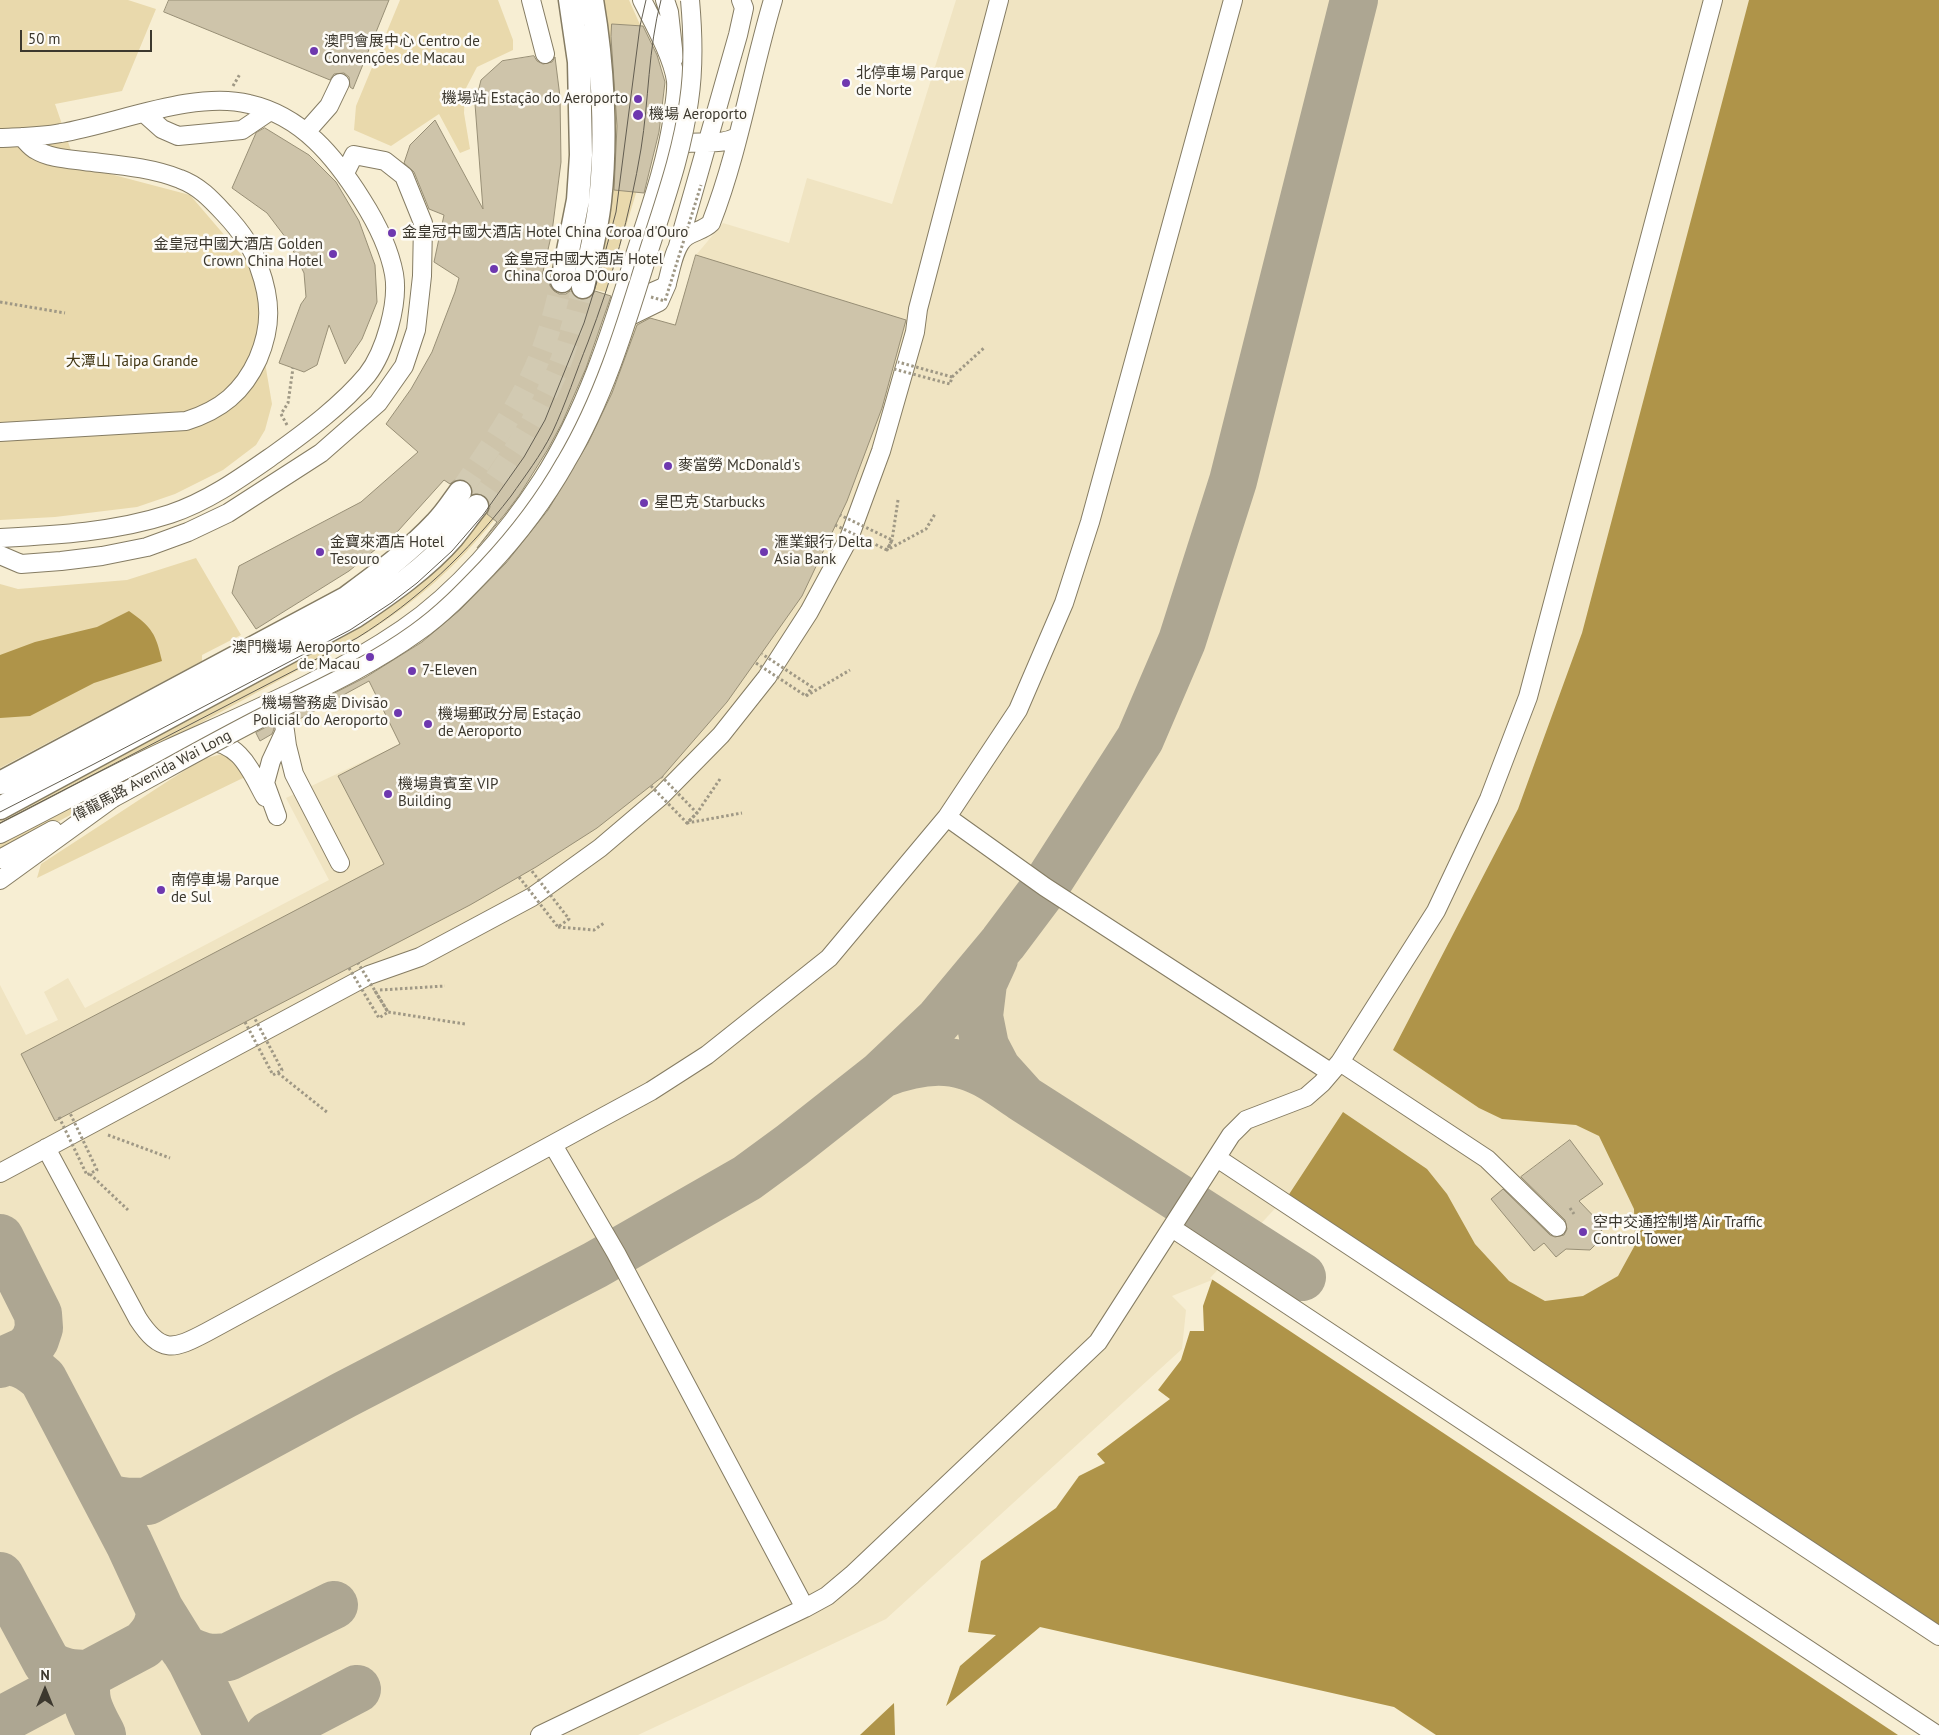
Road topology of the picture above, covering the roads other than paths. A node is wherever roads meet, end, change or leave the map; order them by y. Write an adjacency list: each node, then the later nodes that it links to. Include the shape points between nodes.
1 (532, 0): 12 (street)
2 (570, 0): 3 (main road, via 580,62 581,155 572,284 600,201 601,59)
3 (592, 0)
4 (642, 0): 13 (street, 偉龍馬路 Avenida Wai Long)
5 (665, 0): 13 (street)
6 (690, 0): 40 (street, 偉龍馬路 Avenida Wai Long, bridge, via 691,82 676,160 636,293 605,380 567,461 542,500 470,586 420,631 352,673)
7 (772, 0): 11 (street)
8 (999, 0): 49 (street, via 918,309 915,332 881,451 849,538 799,628 767,677 721,735 660,797 600,848 532,897 420,957 369,975)
9 (1233, 0): 42 (street, via 1090,522 1064,603 1018,710)
10 (1713, 0): 47 (street, via 1528,697 1489,799 1436,911)
11 (750, 16): 19 (street); 21 (street, via 738,35)
12 (545, 54)
13 (676, 80): 22 (street, 偉龍馬路 Avenida Wai Long)
14 (340, 84): 17 (street, via 329,106)
15 (270, 111): 16 (street, via 249,104 211,101); 16 (street, via 242,130 178,136 162,129); 17 (street)
16 (144, 114): 18 (street, via 61,133)
17 (306, 132): 23 (street, via 321,144)
18 (22, 137): 20 (street); 30 (street, via 35,150 61,158 148,169 181,179 203,191 231,220 255,253 266,286 269,312 266,341 252,372 221,406 204,415 186,421)
19 (737, 137): 21 (street, via 729,142); 24 (street, via 711,223 687,236)
20 (0, 138)
21 (706, 144): 22 (street, via 686,142); 24 (street)
22 (667, 151): 28 (street, 偉龍馬路 Avenida Wai Long)
23 (345, 173): 25 (street, via 379,230); 26 (street, via 354,155 385,161 404,176 423,222)
24 (678, 247): 27 (street)
25 (394, 273): 26 (street); 31 (street, via 388,330 374,364 353,390 296,438 226,487 173,513 145,522)
26 (422, 276): 32 (street, via 416,330 404,366 378,403 321,453 279,481 228,513 147,547 102,556 21,564)
27 (667, 283): 28 (street, via 660,290); 29 (street, via 660,302)
28 (619, 307): 29 (street, 偉龍馬路 Avenida Wai Long)
29 (611, 328): 33 (street, 偉龍馬路 Avenida Wai Long, via 560,450 542,480 496,541 456,585 404,629)
30 (0, 432)
31 (0, 538)
32 (0, 555)
33 (284, 696): 34 (street, via 281,705); 35 (street, 偉龍馬路 Avenida Wai Long)
34 (285, 731): 37 (street); 38 (street)
35 (191, 739): 36 (street, via 219,742); 43 (street, 偉龍馬路 Avenida Wai Long)
36 (231, 747): 37 (street); 37 (street, via 244,759 277,816 264,783)
37 (271, 761): 38 (street)
38 (294, 774): 45 (street)
39 (0, 783): 41 (main road, via 346,598 469,499 452,538 391,592 356,616)
40 (112, 798): 44 (street, 偉龍馬路 Avenida Wai Long); 46 (street)
41 (0, 808)
42 (947, 817): 47 (street, via 1045,887); 48 (street, via 829,958 707,1055 651,1091)
43 (0, 834)
44 (0, 859)
45 (340, 863)
46 (0, 880)
47 (1335, 1067): 50 (street, via 1306,1096 1246,1120 1231,1135); 52 (street, via 1487,1160)
48 (553, 1145): 49 (street, via 207,1332 172,1346 159,1343 138,1319); 54 (street, via 616,1253)
49 (46, 1148): 51 (street)
50 (1217, 1158): 53 (street); 55 (street)
51 (0, 1173)
52 (1557, 1227)
53 (1172, 1228): 54 (street, via 1098,1342 852,1575); 57 (street)
54 (805, 1608): 56 (street)
55 (1939, 1636)
56 (540, 1735)
57 (1937, 1735)

